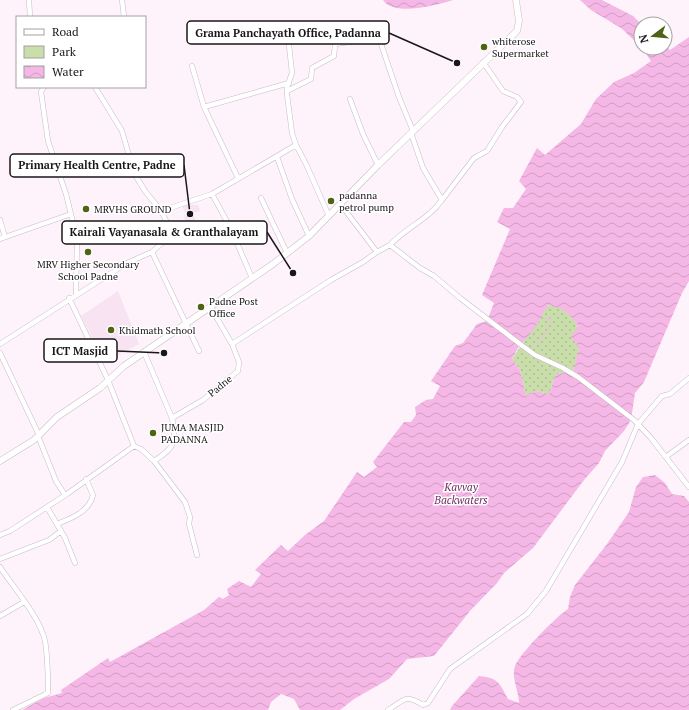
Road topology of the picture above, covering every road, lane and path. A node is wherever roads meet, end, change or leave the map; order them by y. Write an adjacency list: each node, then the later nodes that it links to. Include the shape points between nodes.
1 (29, 0): 4 (street)
2 (122, 0): 5 (street)
3 (516, 2): 7 (main road, via 519,21 517,31)
4 (30, 16)
5 (124, 16)
6 (288, 45): 9 (street, via 292,73)
7 (483, 62): 15 (main road); 22 (street, via 503,91 517,97 521,102 487,151 474,158)
8 (192, 66): 14 (street)
9 (289, 83): 12 (street); 14 (street)
10 (43, 88): 25 (street, via 41,92 48,142)
11 (96, 88): 24 (street, via 122,131 134,173)
12 (287, 91): 15 (street, via 311,79 312,68 334,56 335,44 379,38); 16 (street)
13 (350, 99): 18 (street)
14 (204, 107): 19 (street)
15 (412, 132): 18 (main road); 22 (street, via 423,168)
16 (296, 145): 17 (street); 26 (street)
17 (276, 157): 19 (street); 28 (street)
18 (378, 165): 23 (main road)
19 (238, 178): 20 (street)
20 (212, 194): 24 (street); 34 (street)
21 (261, 198): 33 (street)
22 (442, 200): 30 (street, via 429,214)
23 (341, 205): 26 (main road); 32 (street)
24 (161, 211): 31 (street, via 171,235)
25 (71, 214): 29 (street); 35 (street, via 77,239)
26 (329, 216): 28 (main road)
27 (0, 220): 29 (street)
28 (309, 236): 33 (main road)
29 (3, 238)
30 (390, 245): 32 (street); 47 (street, via 535,355 578,377)
31 (152, 252): 35 (street); 38 (street)
32 (377, 252): 40 (street)
33 (287, 253): 34 (main road)
34 (252, 278): 37 (main road)
35 (76, 295): 36 (street)
36 (70, 298): 39 (street); 45 (street)
37 (211, 308): 38 (main road); 40 (street)
38 (186, 325): 41 (street); 42 (main road)
39 (0, 344)
40 (232, 344): 46 (street, Padne, via 239,362 238,371 203,400)
41 (199, 351)
42 (144, 352): 45 (main road); 46 (street)
43 (0, 353): 48 (street)
44 (689, 378): 47 (street, via 670,394 662,396)
45 (108, 380): 48 (main road, via 57,417); 50 (street)
46 (172, 418): 53 (street, via 175,433 173,442 168,453)
47 (638, 424): 51 (street); 68 (street, via 622,462 546,591 526,614 450,669 428,703 423,705 412,698 404,698)
48 (38, 435): 52 (main road); 56 (street, via 56,481)
49 (689, 440): 51 (street)
50 (134, 446): 53 (street); 54 (street)
51 (666, 456): 55 (street)
52 (0, 461)
53 (154, 461): 61 (street, via 188,509)
54 (86, 479): 56 (street); 58 (street, via 93,495 88,507 74,517)
55 (689, 486)
56 (65, 495): 57 (street)
57 (47, 507): 58 (street); 60 (street)
58 (57, 524): 59 (street)
59 (61, 531): 62 (street, via 49,540); 63 (street)
60 (0, 535)
61 (197, 555)
62 (0, 559)
63 (76, 563)
64 (0, 567): 65 (street)
65 (24, 602): 66 (street); 67 (street, via 45,640 49,675 48,693)
66 (0, 616)
67 (13, 710)
68 (388, 710)

